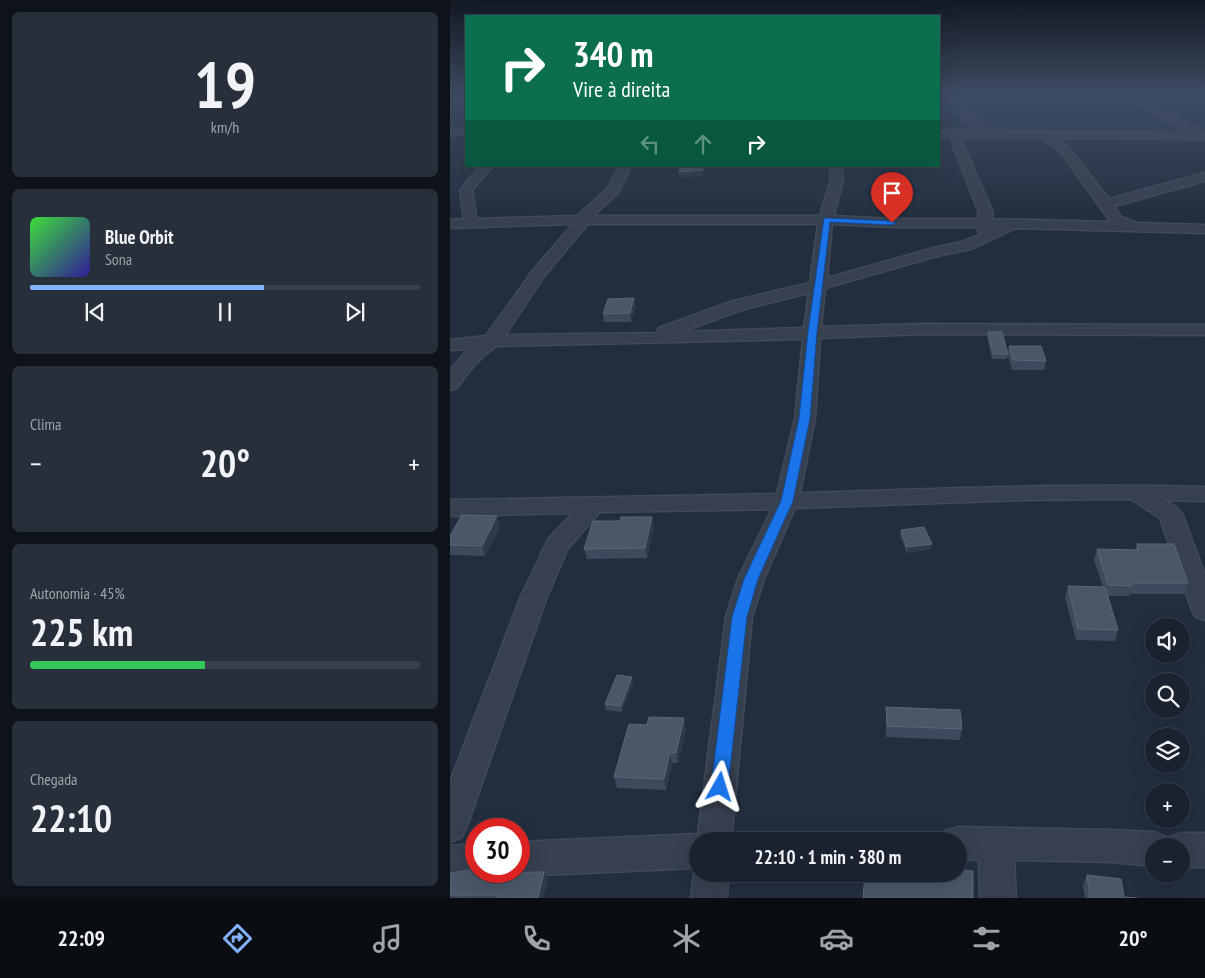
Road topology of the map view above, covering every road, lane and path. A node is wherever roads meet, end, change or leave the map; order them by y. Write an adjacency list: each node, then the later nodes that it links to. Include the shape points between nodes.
1 (955, 137): 12 (street, via 986,213)
2 (1047, 137): 7 (street, via 1060,145)
3 (486, 167): 10 (street, via 466,190)
4 (624, 167): 8 (street, via 613,190)
5 (831, 167): 9 (street, via 837,179)
6 (1205, 177): 7 (street)
7 (1106, 204): 11 (street)
8 (584, 215): 9 (street, via 602,220); 10 (street); 18 (street, via 583,222 539,272)
9 (826, 220): 12 (street); 14 (street)
10 (460, 223)
11 (1114, 223): 12 (street, via 1030,224); 13 (street, via 1134,227)
12 (985, 229): 14 (street, via 982,240 966,246)
13 (1205, 229)
14 (819, 284): 16 (street); 17 (street, via 739,305)
15 (1205, 330): 16 (street, via 923,328)
16 (812, 332): 17 (street); 23 (street, via 805,418)
17 (647, 338): 18 (street)
18 (492, 341): 19 (street); 20 (street, via 461,367)
19 (450, 345)
20 (450, 384)
21 (1136, 492): 22 (street); 23 (street); 26 (street)
22 (1195, 493): 26 (street)
23 (787, 501): 24 (street); 29 (street, via 751,579 739,617)
24 (596, 504): 25 (street); 28 (street, via 558,544 533,598)
25 (450, 508)
26 (1170, 514): 27 (street)
27 (1205, 610)
28 (450, 826)
29 (715, 832)
30 (967, 843): 31 (street)
31 (996, 844): 32 (street); 41 (street)
32 (1145, 849)
33 (1190, 850): 34 (street)
34 (1205, 850)
35 (689, 851): 36 (street)
36 (530, 859)
37 (465, 861): 38 (street)
38 (450, 862)
39 (710, 882): 40 (street)
40 (709, 898)
41 (998, 898)

